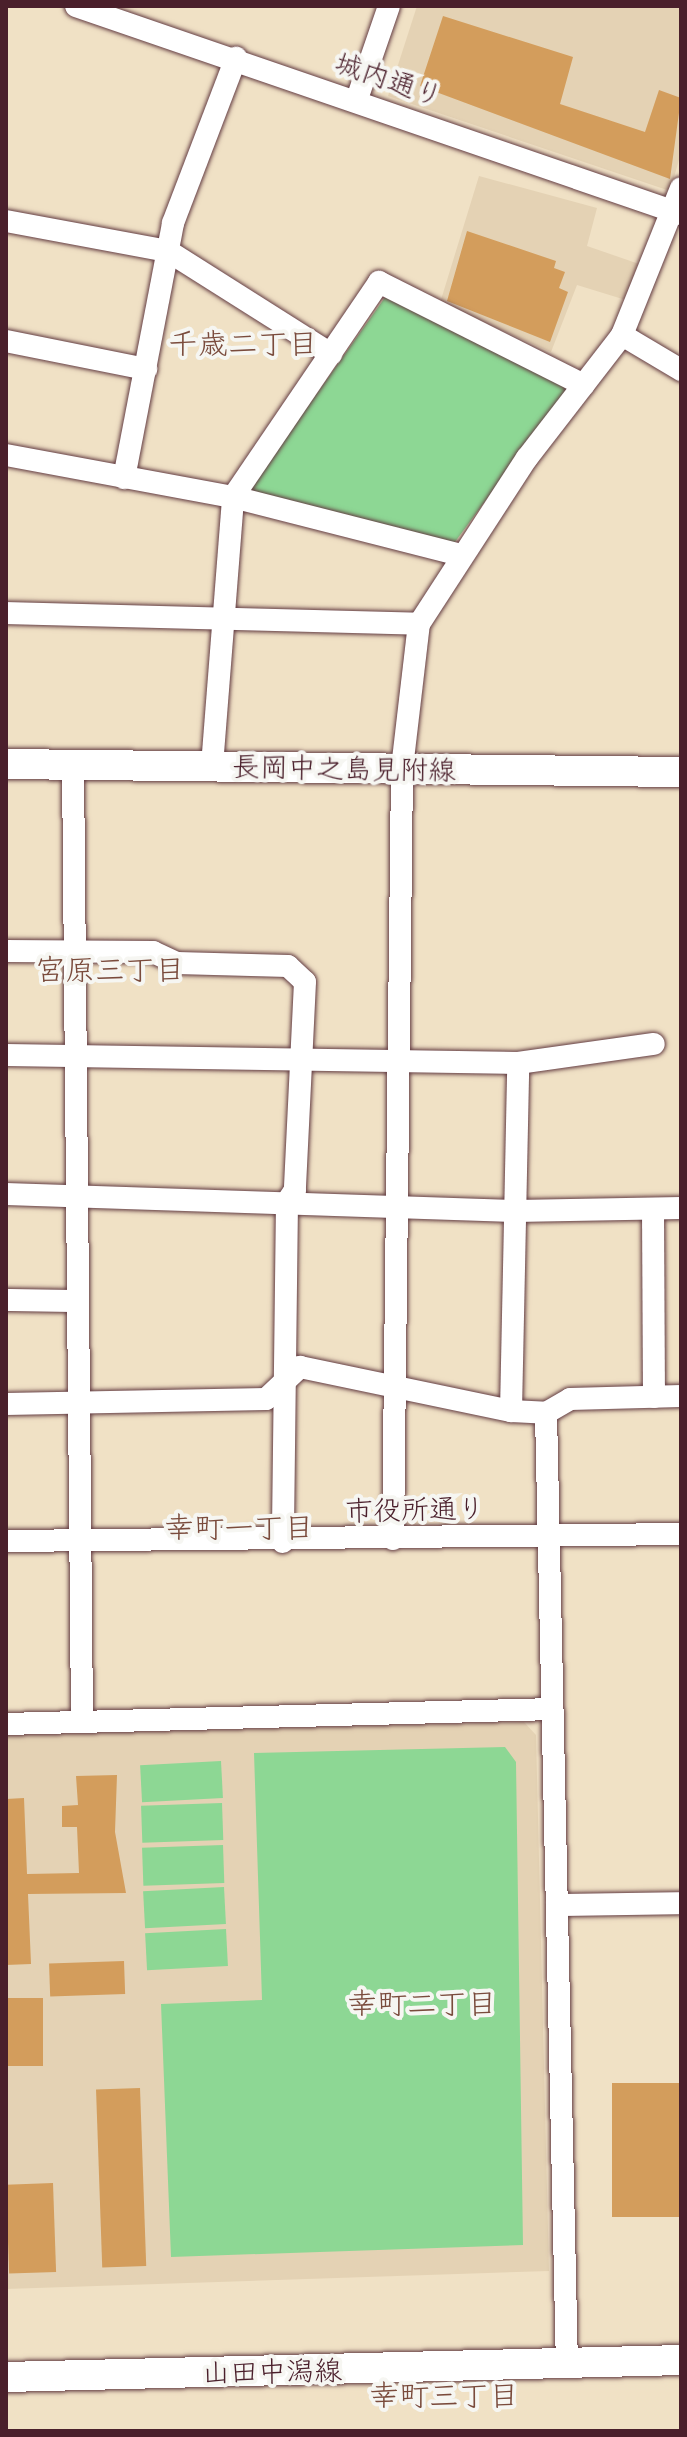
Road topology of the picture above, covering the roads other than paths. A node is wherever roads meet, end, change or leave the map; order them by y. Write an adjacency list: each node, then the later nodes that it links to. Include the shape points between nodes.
1 (76, 6): 3 (street, 城内通り)
2 (389, 6): 4 (street)
3 (236, 58): 4 (street, 城内通り); 8 (street)
4 (357, 99): 6 (street, 城内通り)
5 (681, 188): 6 (street)
6 (677, 213): 9 (street)
7 (6, 221): 8 (street)
8 (168, 251): 11 (street); 12 (street)
9 (622, 335): 13 (street); 14 (street)
10 (6, 341): 12 (street)
11 (331, 354): 14 (street, via 379,282); 17 (street)
12 (146, 369): 16 (street)
13 (681, 370)
14 (584, 385): 18 (street)
15 (6, 455): 16 (street)
16 (124, 478): 17 (street)
17 (233, 497): 18 (street); 20 (street)
18 (460, 555): 21 (street)
19 (6, 613): 20 (street)
20 (219, 620): 21 (street); 24 (street)
21 (419, 624): 25 (street)
22 (6, 764): 23 (main road, 長岡中之島見附線)
23 (73, 764): 24 (main road, 長岡中之島見附線); 28 (street, via 71,943)
24 (212, 766): 25 (main road, 長岡中之島見附線)
25 (402, 768): 26 (main road, 長岡中之島見附線); 33 (street)
26 (681, 772)
27 (6, 951): 28 (street)
28 (77, 953): 31 (street); 32 (street, via 153,952 177,963 288,966 305,982)
29 (654, 1044): 34 (street)
30 (6, 1055): 31 (street)
31 (81, 1056): 32 (street); 36 (street)
32 (302, 1060): 33 (street); 37 (street, via 295,1190)
33 (399, 1063): 34 (street); 38 (street)
34 (518, 1063): 41 (street)
35 (6, 1194): 36 (street)
36 (80, 1194): 37 (street); 43 (street)
37 (287, 1202): 38 (street); 44 (street)
38 (398, 1204): 41 (street); 45 (street)
39 (681, 1208): 40 (street)
40 (653, 1210): 41 (street); 47 (street)
41 (515, 1211): 50 (street)
42 (6, 1300): 43 (street)
43 (77, 1301): 48 (street)
44 (284, 1376): 45 (street, via 300,1367 335,1369); 48 (street, via 266,1399); 57 (street)
45 (394, 1384): 50 (street); 55 (street)
46 (681, 1396): 47 (street)
47 (654, 1397): 51 (street, via 570,1399)
48 (81, 1402): 49 (street); 54 (street)
49 (6, 1404)
50 (511, 1411): 51 (street)
51 (546, 1413): 53 (street)
52 (681, 1534): 53 (street, 市役所通り)
53 (548, 1537): 55 (street, 市役所通り); 58 (street)
54 (80, 1538): 56 (street, 市役所通り); 57 (street, 市役所通り); 59 (street)
55 (393, 1539): 57 (street, 市役所通り)
56 (6, 1541)
57 (283, 1542)
58 (552, 1709): 59 (street); 62 (street)
59 (82, 1721): 60 (street)
60 (6, 1724)
61 (681, 1903): 62 (street)
62 (557, 1905): 64 (street)
63 (681, 2360): 64 (main road, 山田中潟線)
64 (567, 2365): 65 (main road, 山田中潟線)
65 (6, 2377)

